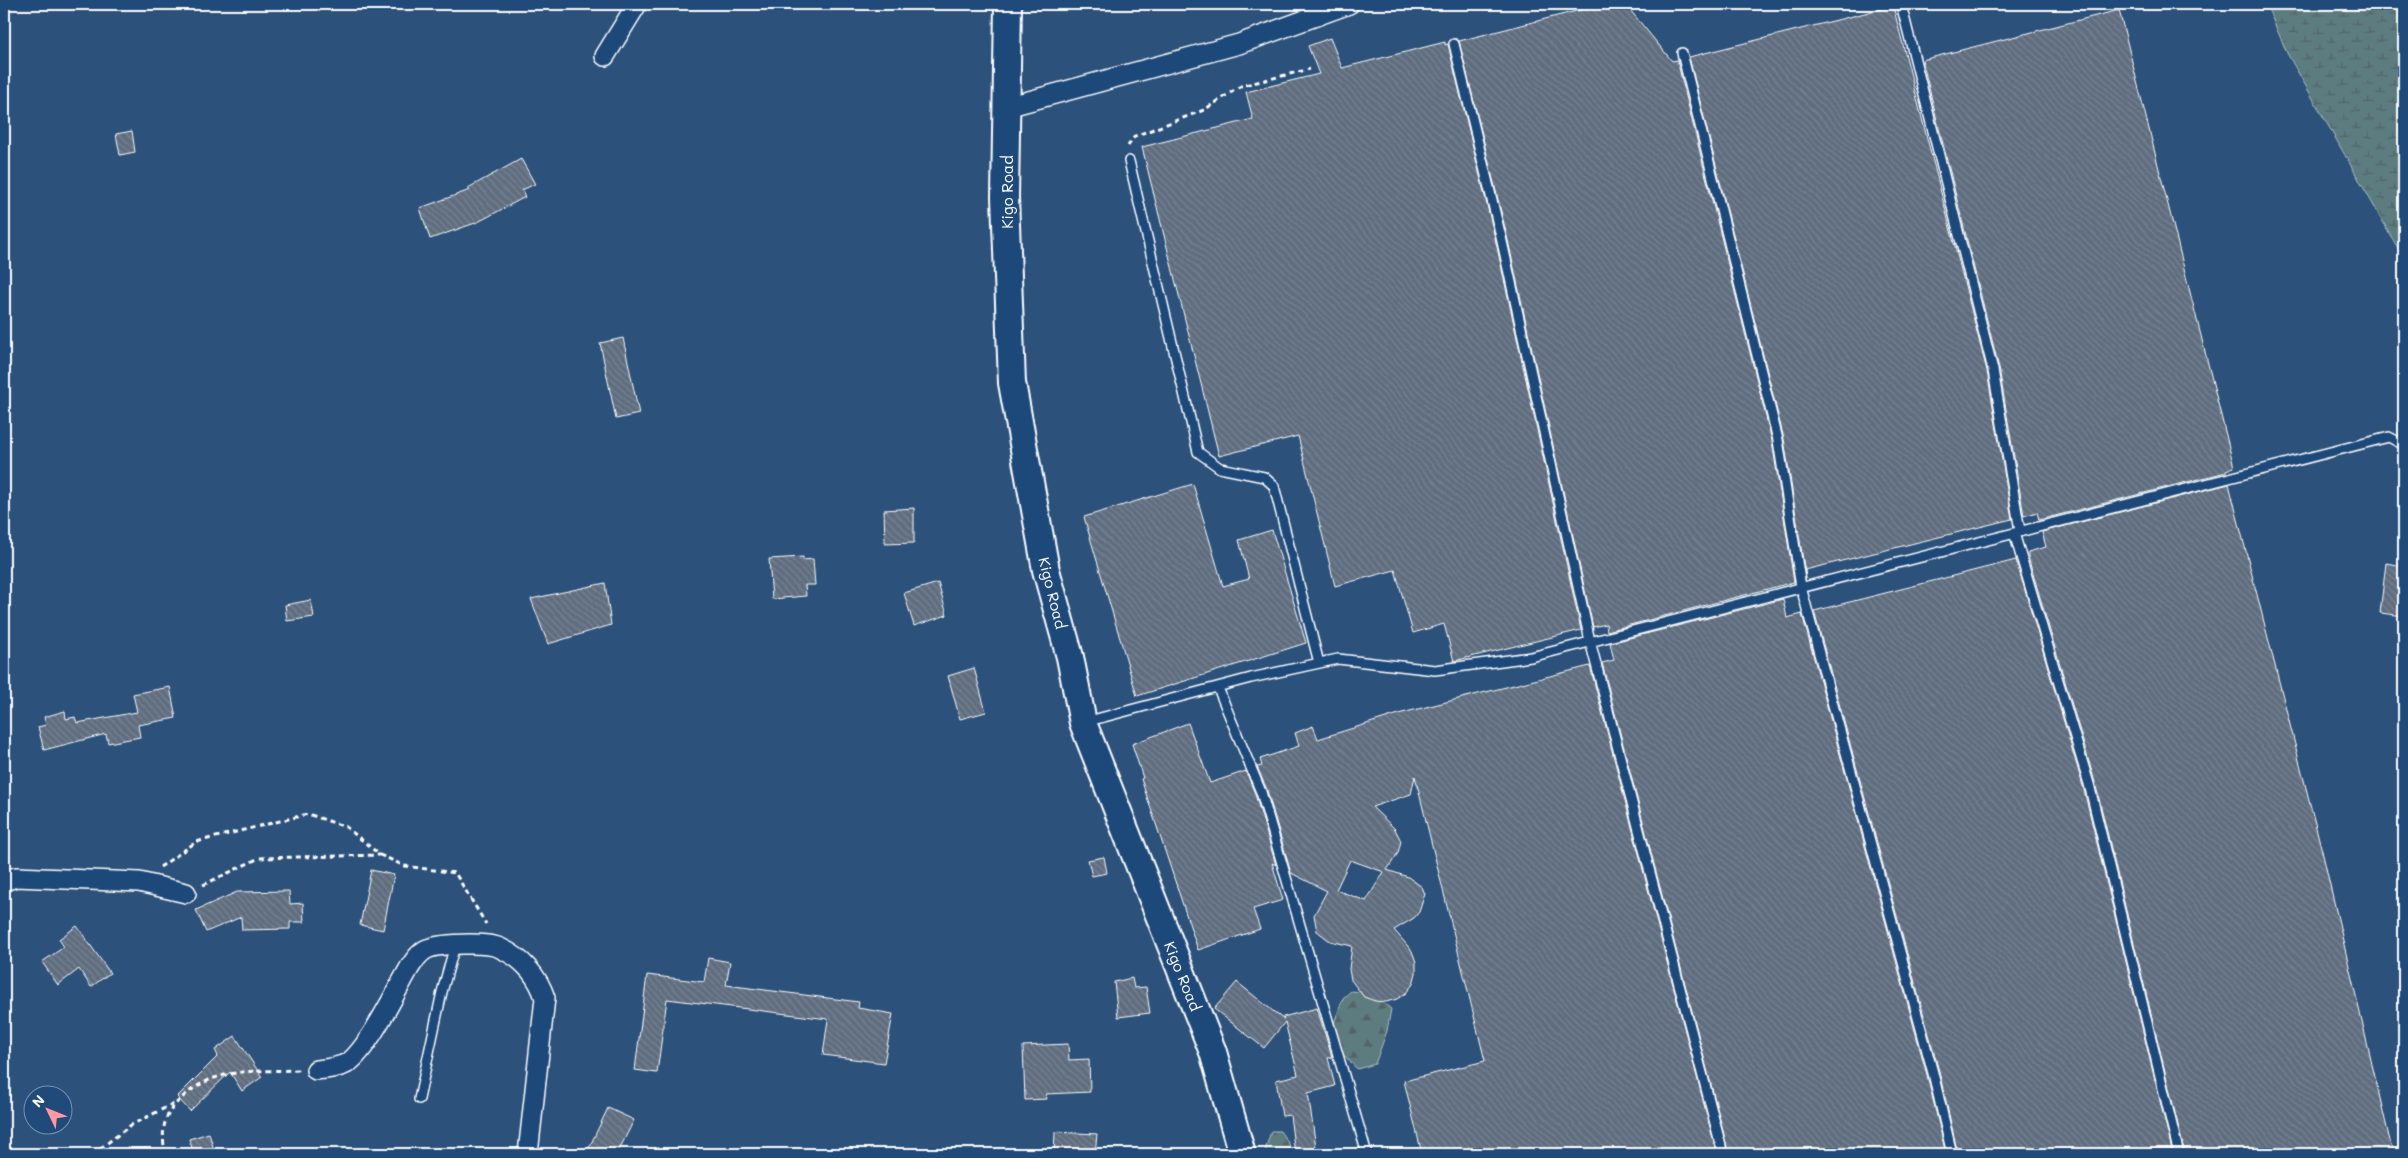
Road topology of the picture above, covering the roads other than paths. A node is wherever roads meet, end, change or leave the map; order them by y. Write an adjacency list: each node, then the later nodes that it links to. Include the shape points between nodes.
1 (637, 4): 7 (street)
2 (1008, 4): 8 (street, Kigo Road)
3 (1349, 4): 8 (street, via 1239,44)
4 (1902, 8): 11 (lane, via 1992,370)
5 (1454, 44): 13 (lane, via 1501,237)
6 (1682, 52): 12 (lane, via 1778,440)
7 (605, 56)
8 (1007, 108): 16 (street, Kigo Road, via 1005,197 1012,383 1046,570 1070,657)
9 (1129, 161): 14 (lane, via 1198,452 1220,468 1264,477 1274,486)
10 (2404, 445): 11 (lane, via 2389,438)
11 (2017, 532): 12 (lane); 27 (lane, via 2089,784)
12 (1801, 587): 13 (lane); 26 (lane)
13 (1590, 641): 14 (lane, via 1531,656 1435,670 1338,659); 25 (lane)
14 (1319, 663): 15 (lane)
15 (1218, 688): 16 (lane); 24 (lane, via 1261,792)
16 (1083, 722): 23 (street, Kigo Road, via 1212,1052)
17 (4, 881): 18 (street, via 16,878 139,882)
18 (186, 894)
19 (455, 945): 20 (street, via 426,949 416,957 362,1050 348,1063); 21 (lane); 22 (street, via 482,944 500,948 530,970 540,982 546,998)
20 (316, 1070)
21 (419, 1099)
22 (528, 1154)
23 (1242, 1154)
24 (1367, 1154)
25 (1723, 1154)
26 (1952, 1154)
27 (2179, 1154)

